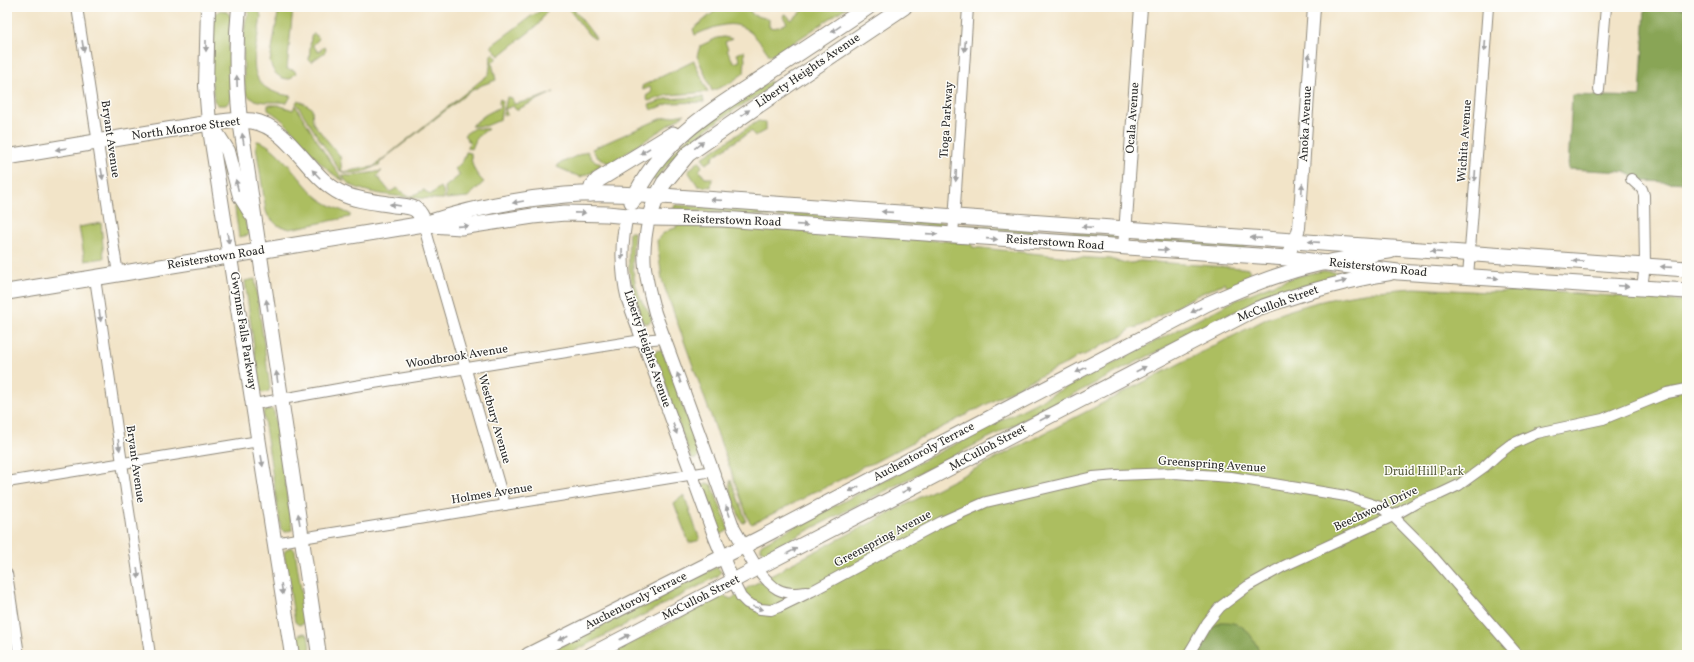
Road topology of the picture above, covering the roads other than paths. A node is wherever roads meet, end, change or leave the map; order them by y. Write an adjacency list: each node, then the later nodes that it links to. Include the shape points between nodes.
1 (77, 7): 15 (street, Bryant Avenue, one-way to 15)
2 (208, 7): 14 (main road, Gwynns Falls Parkway, one-way to 14, via 206,86)
3 (239, 7): 13 (main road, one-way to 3, via 236,37)
4 (868, 7): 12 (main road, Liberty Heights Avenue, one-way to 12)
5 (904, 7): 20 (main road, Liberty Heights Avenue, one-way to 5, via 680,162 700,144)
6 (968, 7): 22 (street, Tioga Parkway, one-way to 22)
7 (1141, 7): 26 (street, Ocala Avenue)
8 (1314, 7): 28 (street, Anoka Avenue, one-way to 8, via 1299,228)
9 (1488, 7): 32 (street, Wichita Avenue, one-way to 32)
10 (1606, 7): 11 (street)
11 (1599, 90)
12 (715, 109): 18 (main road, one-way to 18, via 598,180); 19 (main road, Liberty Heights Avenue, via 664,151)
13 (240, 120): 14 (main road, North Monroe Street); 24 (main road, one-way to 13); 25 (main road, North Monroe Street, one-way to 13, via 421,215 414,208 354,197 336,191 274,130 253,121)
14 (209, 123): 15 (main road, North Monroe Street); 24 (main road, one-way to 14, via 240,196 228,151); 33 (main road, Gwynns Falls Parkway, one-way to 33)
15 (97, 143): 16 (main road, North Monroe Street, one-way to 16); 39 (street, Bryant Avenue, one-way to 39)
16 (7, 157)
17 (1631, 179): 36 (street, via 1642,188 1644,194)
18 (590, 194): 19 (main road, Reisterstown Road); 25 (main road, Reisterstown Road, one-way to 25, via 539,198 456,213)
19 (635, 195): 20 (main road, Reisterstown Road); 21 (main road, Liberty Heights Avenue)
20 (657, 196): 22 (main road, Reisterstown Road, one-way to 20); 23 (main road, Liberty Heights Avenue)
21 (627, 216): 23 (main road, Reisterstown Road); 25 (main road, Reisterstown Road, one-way to 21, via 461,227 565,213); 46 (street, Liberty Heights Avenue, one-way to 46, via 622,243 622,270 628,300)
22 (954, 217): 26 (main road, Reisterstown Road, one-way to 22); 27 (street, Tioga Parkway)
23 (649, 218): 27 (main road, Reisterstown Road, one-way to 27, via 722,220); 45 (street, Liberty Heights Avenue, via 644,247 644,270)
24 (255, 219): 31 (main road)
25 (424, 224): 31 (main road, Reisterstown Road); 47 (street, Westbury Avenue)
26 (1126, 229): 28 (main road, Reisterstown Road, one-way to 26); 29 (street, Ocala Avenue)
27 (953, 236): 29 (main road, Reisterstown Road, one-way to 29)
28 (1295, 241): 30 (main road, Reisterstown Road, one-way to 28); 34 (street, Anoka Avenue)
29 (1124, 248): 34 (main road, Reisterstown Road, one-way to 34)
30 (1401, 249): 32 (main road, Reisterstown Road, one-way to 30); 35 (main road, Auchentoroly Terrace)
31 (259, 251): 33 (main road, Reisterstown Road); 49 (main road, one-way to 31)
32 (1470, 254): 36 (main road, Reisterstown Road, one-way to 32); 40 (street, Wichita Avenue)
33 (231, 256): 39 (main road, Reisterstown Road); 50 (main road, Gwynns Falls Parkway)
34 (1286, 258): 35 (main road, Reisterstown Road)
35 (1324, 262): 38 (main road, Reisterstown Road); 60 (main road, Auchentoroly Terrace, one-way to 60, via 1279,275 1207,304)
36 (1645, 265): 37 (main road, Reisterstown Road, one-way to 36); 42 (street)
37 (1687, 269)
38 (1398, 272): 40 (main road, Reisterstown Road); 62 (main road, McCulloh Street, one-way to 38, via 1256,309 1326,286)
39 (118, 274): 41 (main road, Reisterstown Road)
40 (1468, 276): 42 (main road, Reisterstown Road, one-way to 42)
41 (94, 278): 44 (main road, Reisterstown Road); 52 (street, Bryant Avenue, one-way to 52)
42 (1642, 288): 43 (main road, Reisterstown Road)
43 (1687, 291)
44 (7, 292)
45 (664, 338): 46 (street, Woodbrook Avenue); 53 (street, Liberty Heights Avenue, one-way to 45)
46 (642, 340): 47 (street, Woodbrook Avenue); 54 (street, Liberty Heights Avenue, one-way to 54)
47 (466, 369): 49 (street, Woodbrook Avenue); 56 (street, Westbury Avenue)
48 (1687, 389): 57 (street, Beechwood Drive, via 1667,393 1603,419 1524,438 1497,454 1459,485)
49 (280, 400): 50 (street, Woodbrook Avenue); 58 (main road, one-way to 49)
50 (254, 404): 51 (main road, Gwynns Falls Parkway)
51 (259, 441): 52 (street); 59 (main road, Gwynns Falls Parkway, one-way to 59)
52 (122, 463): 55 (street); 67 (street, Bryant Avenue, one-way to 67)
53 (713, 472): 54 (street, Holmes Avenue); 60 (street, Liberty Heights Avenue, one-way to 53)
54 (692, 475): 56 (street, Holmes Avenue); 61 (street, Liberty Heights Avenue)
55 (7, 482)
56 (505, 505): 58 (street, Holmes Avenue)
57 (1393, 516): 65 (street, Greenspring Avenue, via 1373,504 1346,496 1231,477 1145,473 1093,477 1005,497 966,510); 72 (street, Beechwood Drive, via 1284,566 1234,595 1220,606 1206,623); 73 (street, Greenspring Avenue, via 1428,550)
58 (302, 538): 59 (street, Holmes Avenue); 69 (main road)
59 (275, 543): 68 (main road, Gwynns Falls Parkway, one-way to 68)
60 (743, 547): 61 (main road, Auchentoroly Terrace); 62 (street, Liberty Heights Avenue)
61 (722, 557): 64 (street, Liberty Heights Avenue); 70 (main road, Auchentoroly Terrace, one-way to 70)
62 (757, 569): 64 (main road, McCulloh Street); 65 (street, Greenspring Avenue, via 768,583 780,591)
63 (7, 574): 66 (street)
64 (733, 581): 65 (street, Greenspring Avenue, one-way to 65, via 743,600 763,610 779,607); 71 (main road, McCulloh Street, one-way to 64)
65 (812, 591)
66 (19, 655)
67 (150, 655)
68 (292, 655)
69 (319, 655)
70 (528, 655)
71 (590, 655)
72 (1188, 655)
73 (1518, 655)

